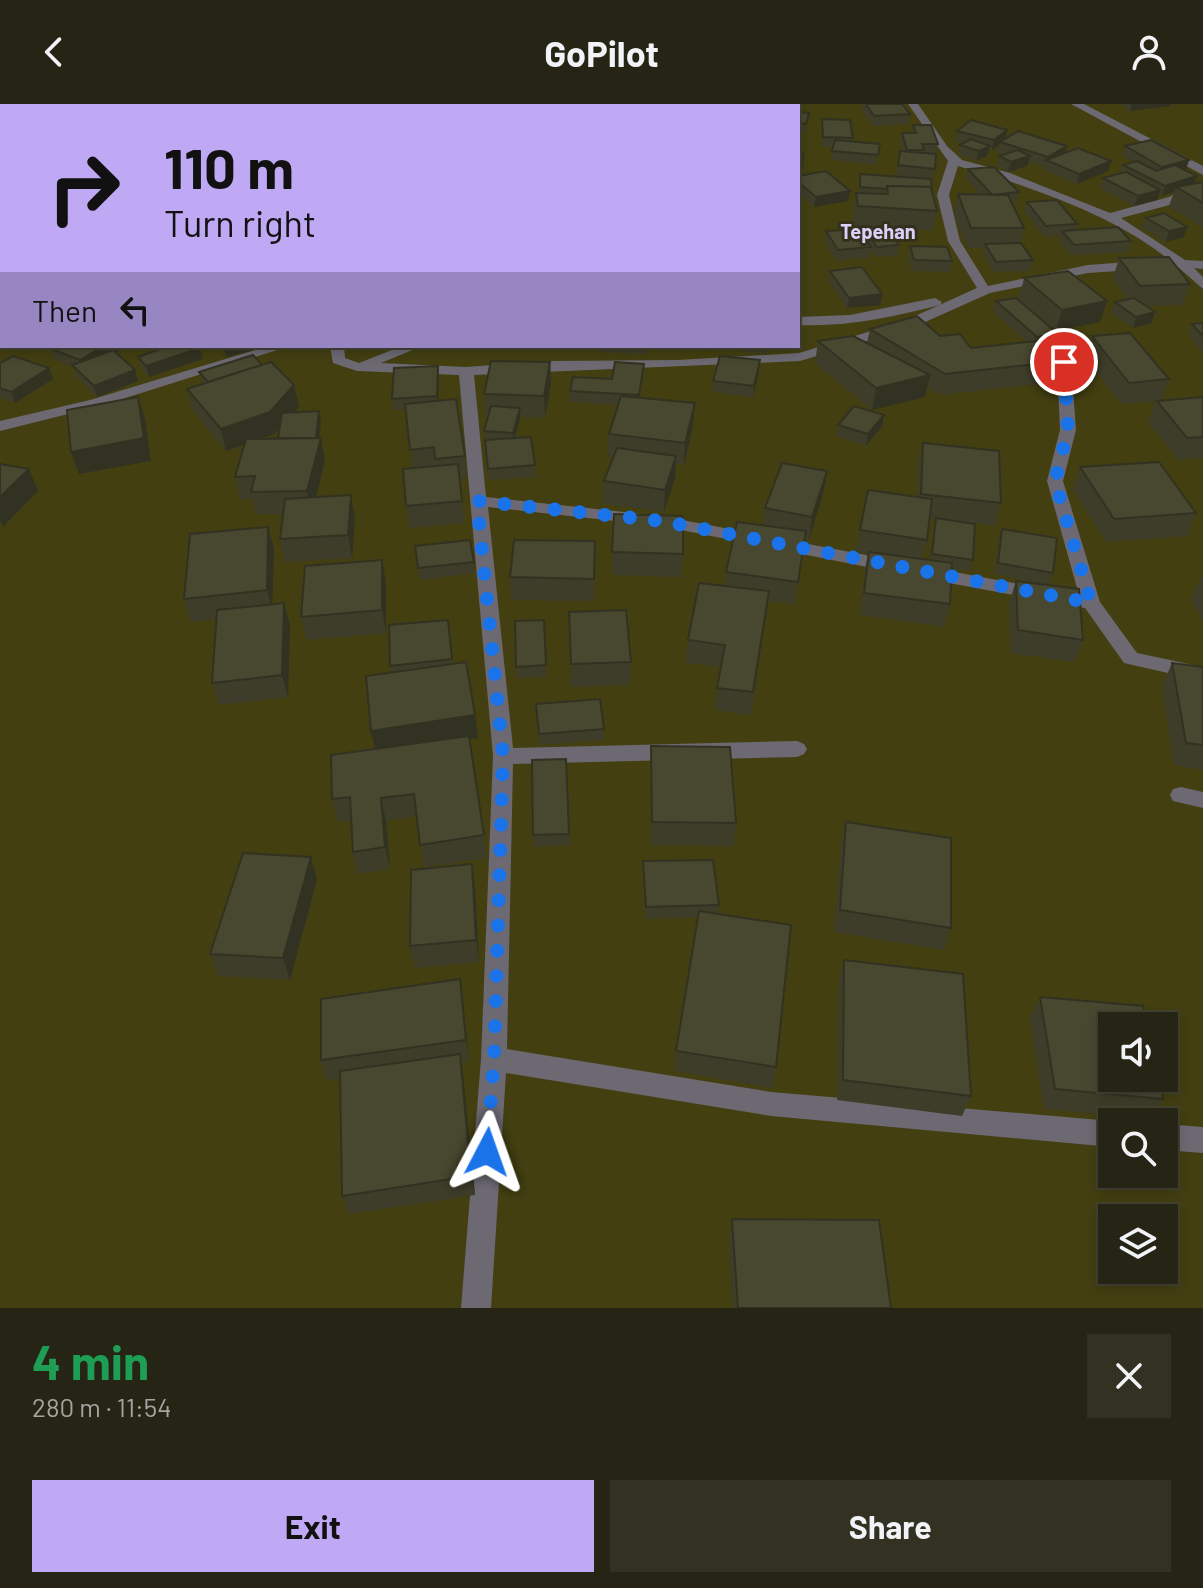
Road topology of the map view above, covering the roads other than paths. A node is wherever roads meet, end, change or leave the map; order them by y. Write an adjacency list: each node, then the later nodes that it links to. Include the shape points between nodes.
1 (913, 104): 3 (street)
2 (1076, 104): 4 (street)
3 (954, 160): 6 (street); 10 (street, via 943,195 954,241)
4 (1203, 171)
5 (1203, 183): 6 (street, via 1173,200)
6 (1111, 217): 7 (street)
7 (1184, 263): 8 (street); 9 (street); 10 (street, via 1111,266)
8 (1203, 265)
9 (1203, 285)
10 (985, 291): 11 (street, via 853,321); 17 (street, via 909,324 800,357)
11 (800, 321)
12 (276, 348): 18 (street)
13 (337, 348): 16 (street, via 338,360)
14 (409, 348): 16 (street)
15 (1064, 362): 20 (street, via 1068,430 1055,481)
16 (357, 367): 17 (street)
17 (466, 371): 19 (street)
18 (0, 426)
19 (477, 501): 20 (street, via 661,521); 23 (street)
20 (1091, 603): 21 (street, via 1131,658)
21 (1203, 674)
22 (797, 749): 23 (street)
23 (503, 756): 24 (street)
24 (494, 1059): 25 (street, via 771,1104); 28 (street)
25 (1098, 1133)
26 (1178, 1138): 27 (street)
27 (1203, 1140)
28 (476, 1308)

